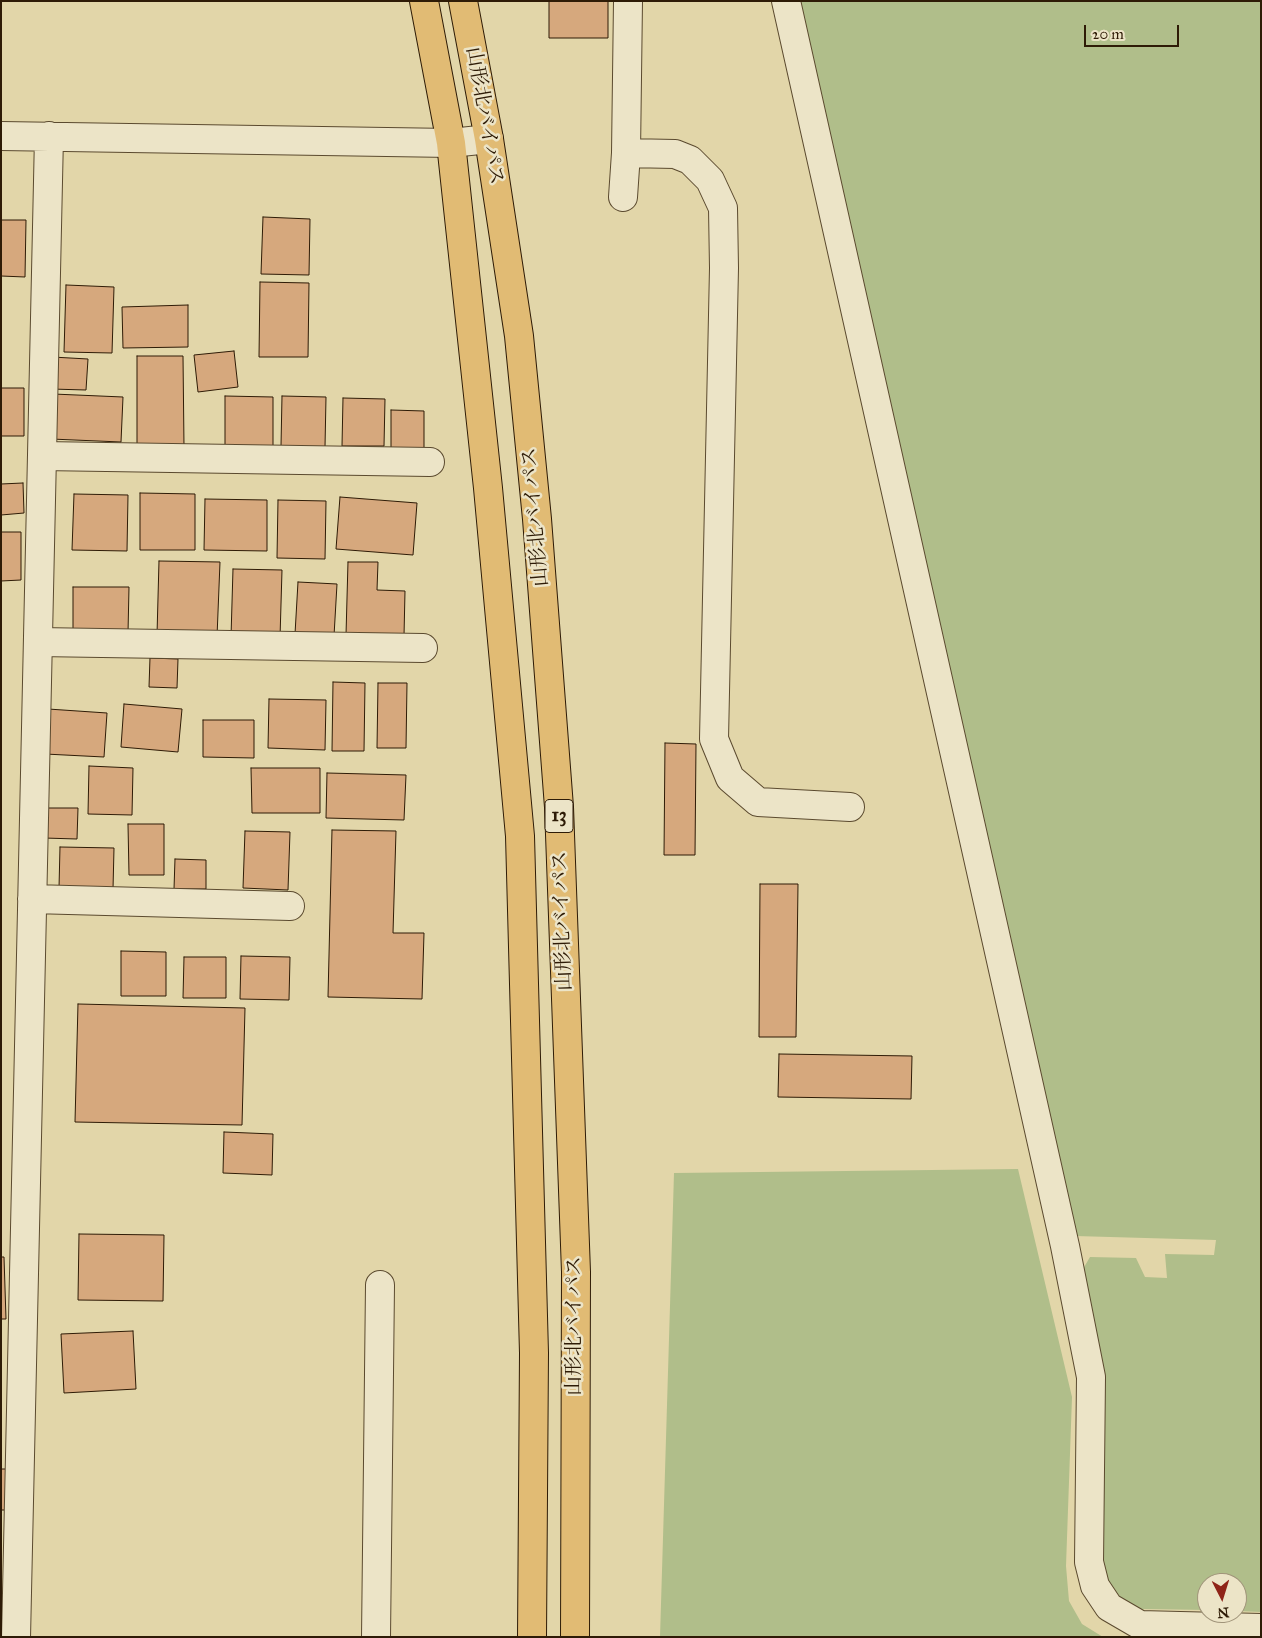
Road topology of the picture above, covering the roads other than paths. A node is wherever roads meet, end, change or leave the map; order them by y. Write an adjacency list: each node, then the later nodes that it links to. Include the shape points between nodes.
1 (424, 1): 8 (highway, 山形北バイパス / 13)
2 (463, 1): 7 (highway, 山形北バイパス / 13)
3 (628, 1): 9 (street)
4 (786, 1): 21 (street, via 1065,1246 1091,1377 1089,1562 1095,1586 1109,1607 1140,1625)
5 (1, 136): 6 (street)
6 (49, 136): 8 (street); 11 (street)
7 (489, 139): 8 (street); 25 (highway, 山形北バイパス / 13, via 519,336 559,807 576,1272)
8 (450, 143): 24 (highway, 山形北バイパス / 13, via 488,488 520,836 534,1354)
9 (626, 153): 10 (street); 15 (street, via 675,154 690,160 710,180 723,208 714,740 730,778 758,802)
10 (623, 197)
11 (42, 456): 12 (street); 13 (street)
12 (430, 462)
13 (38, 642): 14 (street); 16 (street)
14 (423, 648)
15 (850, 807)
16 (32, 899): 17 (street); 18 (street)
17 (290, 906)
18 (13, 1209): 20 (street)
19 (380, 1285): 23 (street)
20 (11, 1415): 22 (street)
21 (1261, 1628)
22 (16, 1637)
23 (376, 1637)
24 (532, 1637)
25 (575, 1637)

